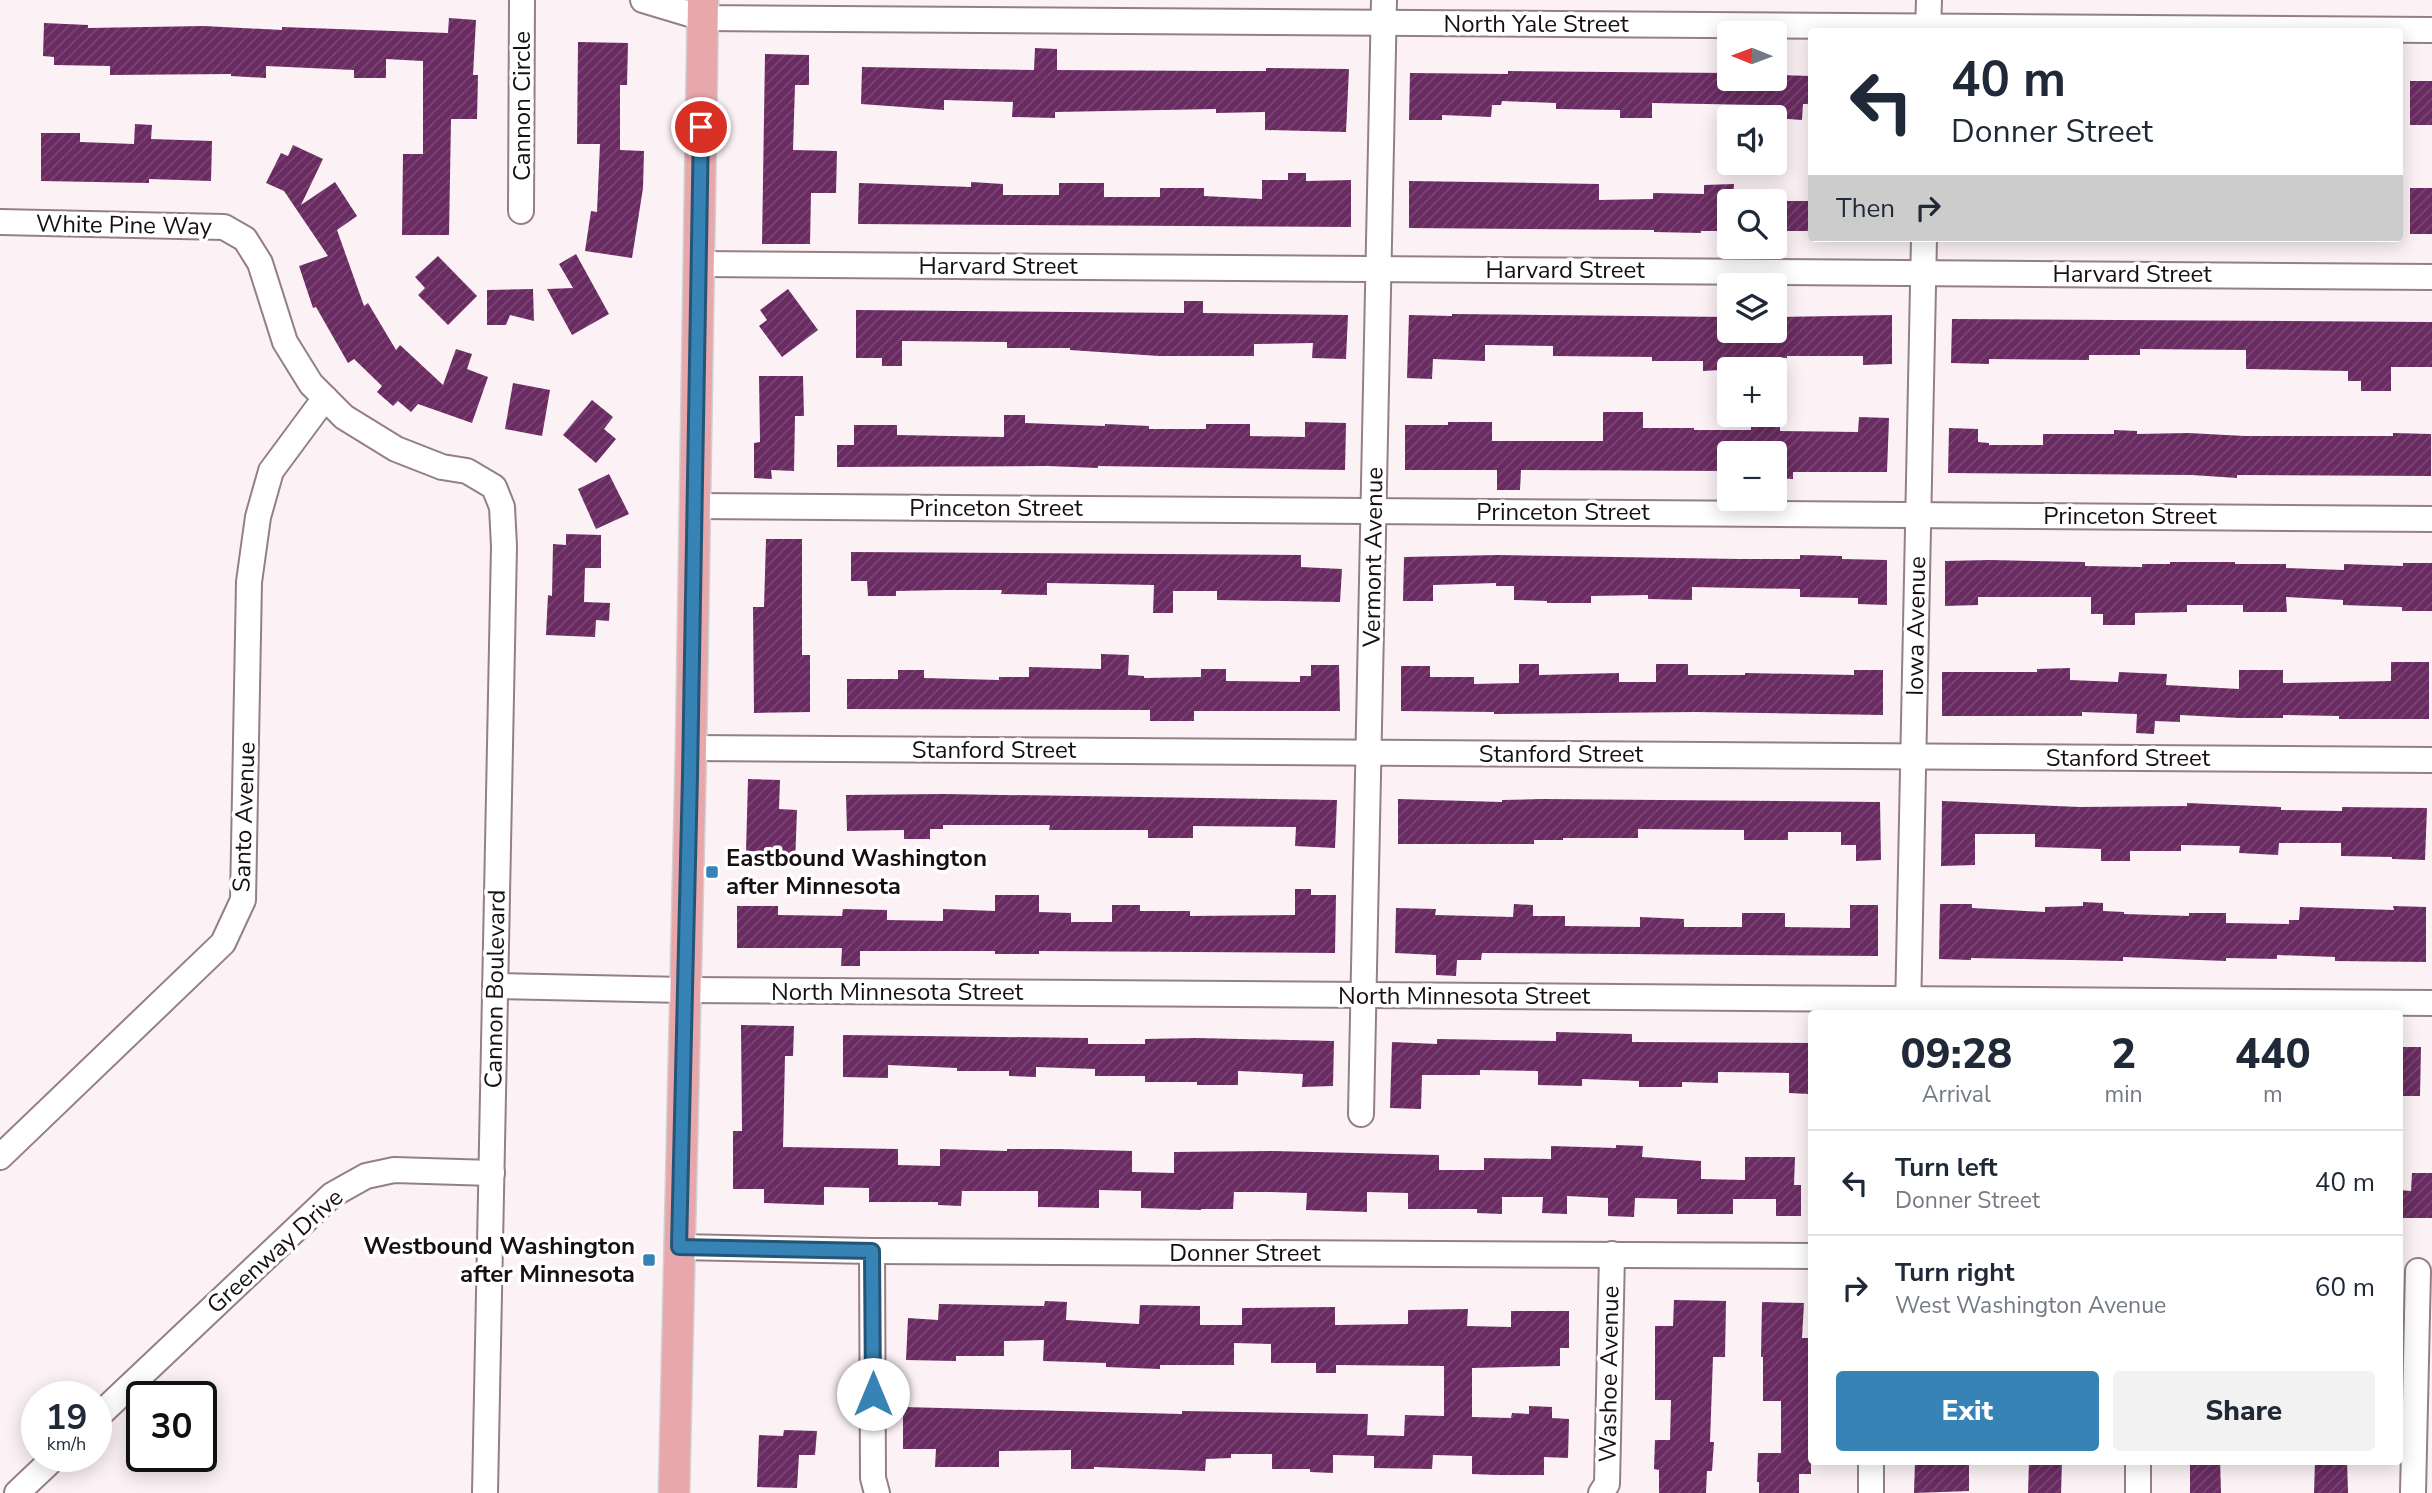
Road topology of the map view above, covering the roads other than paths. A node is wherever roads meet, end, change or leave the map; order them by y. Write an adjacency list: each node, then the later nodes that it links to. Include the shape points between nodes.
1 (522, 0): 10 (street, Cannon Circle)
2 (643, 0): 4 (street, North Yale Street)
3 (1929, 0): 7 (street)
4 (703, 9): 5 (street, North Yale Street); 13 (main road)
5 (1384, 11): 6 (street, North Yale Street); 14 (street, Vermont Avenue)
6 (1898, 28)
7 (1928, 28)
8 (2403, 30): 9 (street, North Yale Street)
9 (2432, 30)
10 (521, 211)
11 (0, 222): 17 (street, White Pine Way, via 224,227 245,239 260,262 285,341)
12 (1924, 242): 15 (street, Iowa Avenue)
13 (699, 264): 14 (street, Harvard Street); 18 (main road)
14 (1379, 269): 15 (street, Harvard Street); 19 (street, Vermont Avenue)
15 (1923, 273): 16 (street, Harvard Street); 20 (street, Iowa Avenue)
16 (2432, 277)
17 (325, 398): 26 (street, Cannon Boulevard, via 344,418 396,449 442,467 467,471 494,487 502,507); 32 (street, Santo Avenue, via 271,471 257,517 249,582 243,900 223,943)
18 (695, 506): 19 (street, Princeton Street); 22 (main road)
19 (1374, 511): 20 (street, Princeton Street); 23 (street, Vermont Avenue)
20 (1919, 515): 21 (street, Princeton Street); 24 (street, Iowa Avenue)
21 (2432, 519)
22 (691, 748): 23 (street, Stanford Street); 27 (main road)
23 (1369, 753): 24 (street, Stanford Street); 28 (street, Vermont Avenue)
24 (1913, 757): 25 (street, Stanford Street); 30 (street, Iowa Avenue)
25 (2432, 760)
26 (495, 986): 27 (street, North Minnesota Street); 33 (street, Cannon Boulevard)
27 (685, 990): 28 (street, North Minnesota Street); 34 (main road)
28 (1363, 995): 30 (street, North Minnesota Street); 31 (street, Vermont Avenue)
29 (2432, 1003): 30 (street, North Minnesota Street)
30 (1908, 1006)
31 (1361, 1114)
32 (0, 1157)
33 (492, 1173): 39 (street, Greenway Drive, via 394,1170 366,1176 332,1195); 44 (street, Cannon Boulevard)
34 (679, 1247): 35 (street, Donner Street); 45 (main road)
35 (872, 1251): 36 (street, Donner Street); 46 (street, via 873,1478)
36 (1612, 1254): 37 (street, Donner Street); 47 (street, Washoe Avenue, via 1607,1484)
37 (1808, 1256)
38 (2416, 1271): 50 (street)
39 (112, 1403)
40 (1871, 1465): 48 (street)
41 (2138, 1465): 49 (street)
42 (39, 1472): 43 (street)
43 (17, 1493)
44 (485, 1493)
45 (674, 1493)
46 (877, 1493)
47 (1601, 1493)
48 (1871, 1493)
49 (2138, 1493)
50 (2413, 1493)

